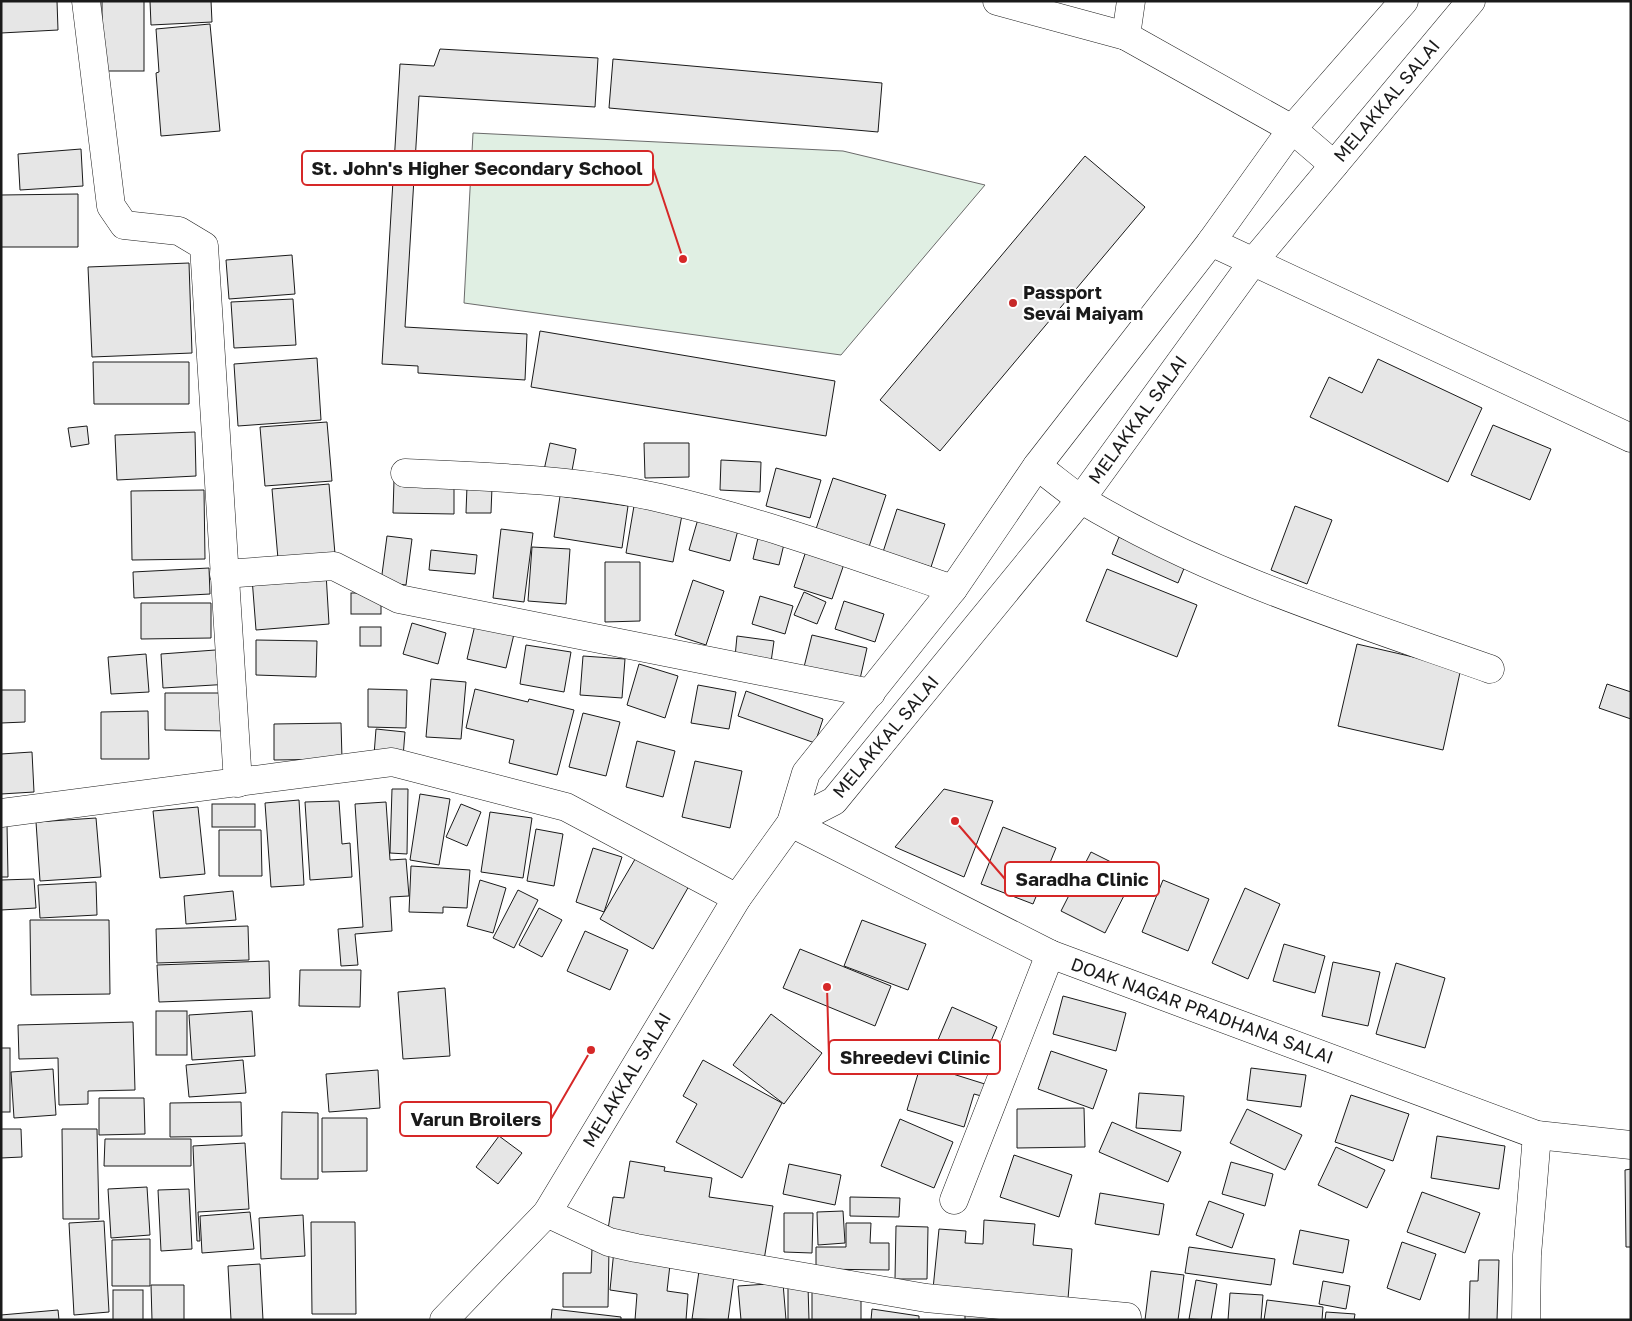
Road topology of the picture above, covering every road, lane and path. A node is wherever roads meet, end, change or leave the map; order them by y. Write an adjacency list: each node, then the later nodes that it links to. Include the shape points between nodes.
1 (86, 1): 15 (street, via 111,206 124,225 179,231 204,246)
2 (997, 1): 6 (street)
3 (1132, 1): 6 (street)
4 (1404, 1): 7 (street, MELAKKAL SALAI)
5 (1471, 1): 8 (street, MELAKKAL SALAI)
6 (1126, 36): 7 (street)
7 (1292, 129): 8 (street); 9 (street, MELAKKAL SALAI)
8 (1334, 165): 10 (street, MELAKKAL SALAI)
9 (1211, 242): 10 (street); 12 (street, MELAKKAL SALAI)
10 (1253, 262): 11 (street); 14 (street, MELAKKAL SALAI)
11 (1631, 438)
12 (1037, 466): 14 (street); 16 (street, MELAKKAL SALAI)
13 (405, 473): 16 (street, via 537,479 659,497 762,524)
14 (1081, 499): 17 (street, via 1171,549 1280,594); 21 (street, MELAKKAL SALAI, via 834,801)
15 (224, 574): 18 (street, via 334,566 399,599); 19 (street)
16 (953, 589): 18 (street, MELAKKAL SALAI)
17 (1490, 669)
18 (871, 693): 21 (street, MELAKKAL SALAI, via 806,773)
19 (238, 782): 20 (street); 22 (street, via 392,762 566,807)
20 (1, 813)
21 (791, 823): 22 (street, MELAKKAL SALAI); 23 (street, DOAK NAGAR PRADHANA SALAI)
22 (737, 898): 27 (street, MELAKKAL SALAI)
23 (1050, 954): 24 (street, DOAK NAGAR PRADHANA SALAI); 26 (street)
24 (1537, 1135): 25 (street, DOAK NAGAR PRADHANA SALAI); 30 (street, via 1527,1255)
25 (1631, 1145)
26 (954, 1200)
27 (547, 1213): 28 (street, via 609,1242 646,1249 926,1298); 29 (street, MELAKKAL SALAI)
28 (1127, 1317)
29 (444, 1320)
30 (1526, 1320)

